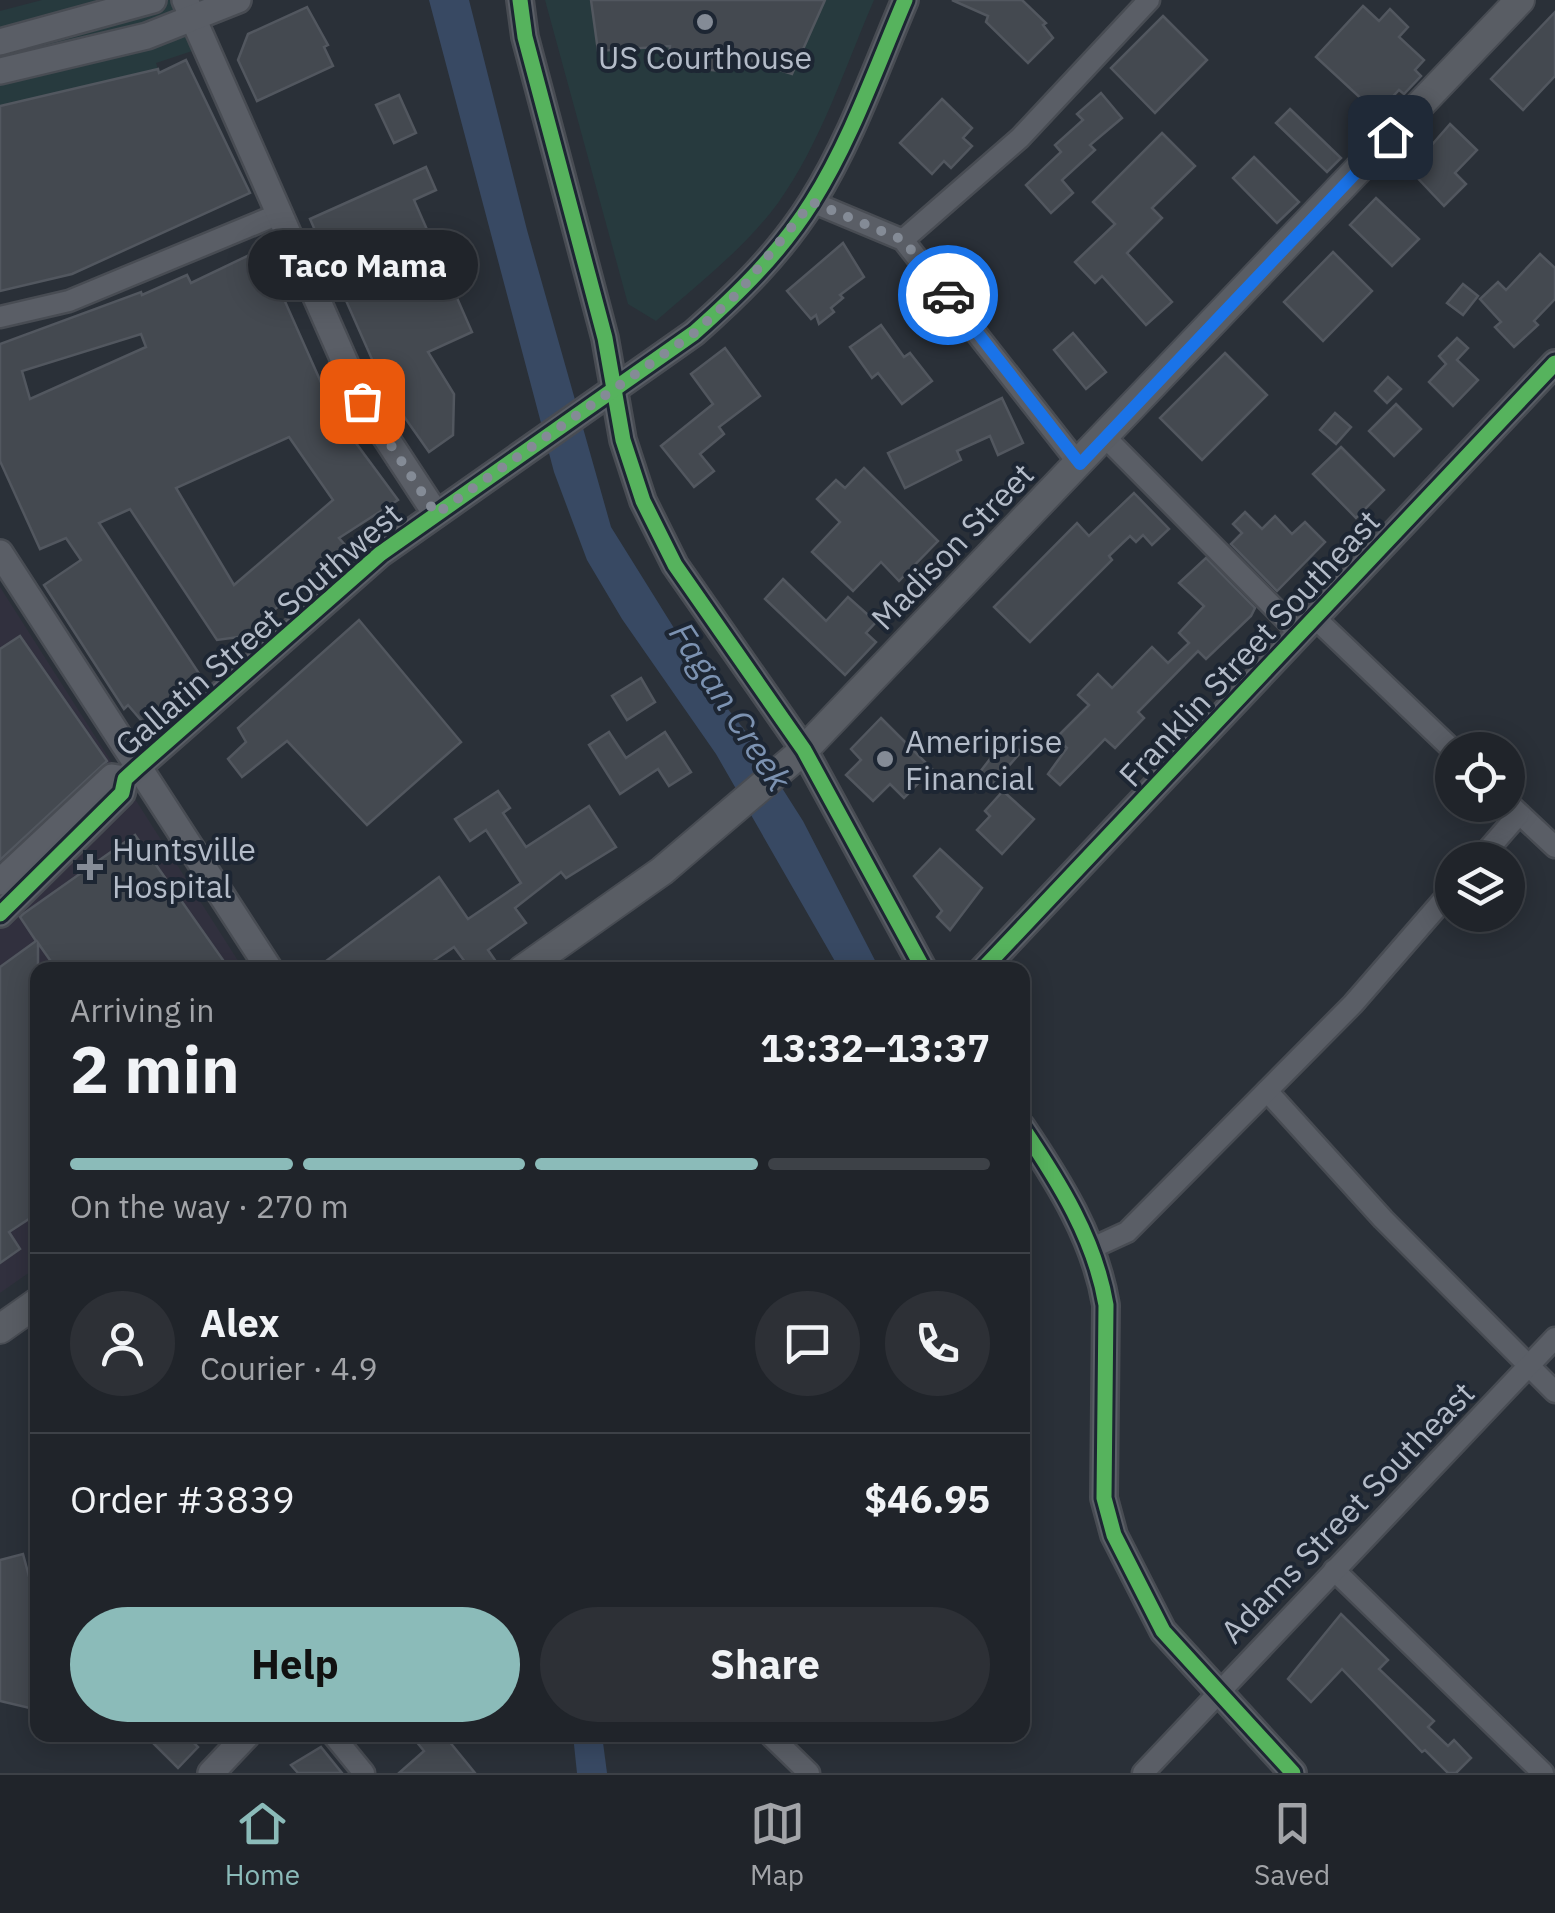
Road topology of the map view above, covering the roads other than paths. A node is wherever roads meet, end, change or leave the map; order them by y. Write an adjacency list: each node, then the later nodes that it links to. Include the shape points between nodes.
1 (153, 0): 8 (street)
2 (238, 0): 7 (street)
3 (520, 0): 15 (street)
4 (905, 0): 10 (street, Gallatin Street Southwest)
5 (1149, 0): 12 (street, via 1020,138)
6 (1520, 0): 16 (main road, Madison Street)
7 (189, 10): 9 (street, via 148,36); 11 (street)
8 (0, 42)
9 (0, 71)
10 (812, 202): 12 (street); 15 (street, Gallatin Street Southwest, via 739,292 694,333)
11 (280, 214): 13 (street, via 69,302); 18 (street, via 362,401)
12 (903, 240): 17 (street)
13 (0, 317)
14 (1555, 363): 20 (street, Franklin Street Southeast)
15 (616, 384): 18 (street, Gallatin Street Southwest); 22 (street, via 638,486 676,565)
16 (1105, 437): 17 (main road, Madison Street); 20 (street)
17 (1080, 464): 22 (main road, Madison Street)
18 (436, 514): 23 (street, Gallatin Street Southwest, via 380,554)
19 (0, 553): 23 (street)
20 (1307, 626): 21 (street); 34 (street, Franklin Street Southeast)
21 (1435, 735)
22 (804, 750): 32 (main road, Madison Street, via 735,812); 33 (street)
23 (131, 773): 25 (street, Gallatin Street Southwest, via 112,777); 27 (street, Gallatin Street Southwest, via 122,793); 31 (street)
24 (1525, 819): 26 (street)
25 (57, 830): 27 (street); 28 (street, Gallatin Street Southwest)
26 (1555, 848)
27 (47, 868): 30 (street, Gallatin Street Southwest)
28 (0, 882)
29 (1435, 909): 35 (street)
30 (0, 914)
31 (264, 962)
32 (533, 962)
33 (920, 962)
34 (990, 962)
35 (1267, 1090): 37 (street, via 1127,1232); 41 (street)
36 (1030, 1139): 37 (street, via 1062,1187)
37 (1090, 1249): 44 (street, via 1106,1305 1104,1498 1114,1535 1163,1631)
38 (30, 1312): 39 (main road)
39 (0, 1329)
40 (1555, 1338): 41 (street, Adams Street Southeast)
41 (1529, 1365): 42 (street); 43 (street, Adams Street Southeast)
42 (1555, 1392)
43 (1334, 1570): 44 (street, Adams Street Southeast); 53 (street)
44 (1218, 1692): 51 (street, Adams Street Southeast); 52 (street)
45 (240, 1742): 48 (street)
46 (339, 1742): 49 (street)
47 (777, 1742): 50 (street)
48 (211, 1773)
49 (364, 1773)
50 (809, 1773)
51 (1143, 1773)
52 (1293, 1773)
53 (1543, 1773)

